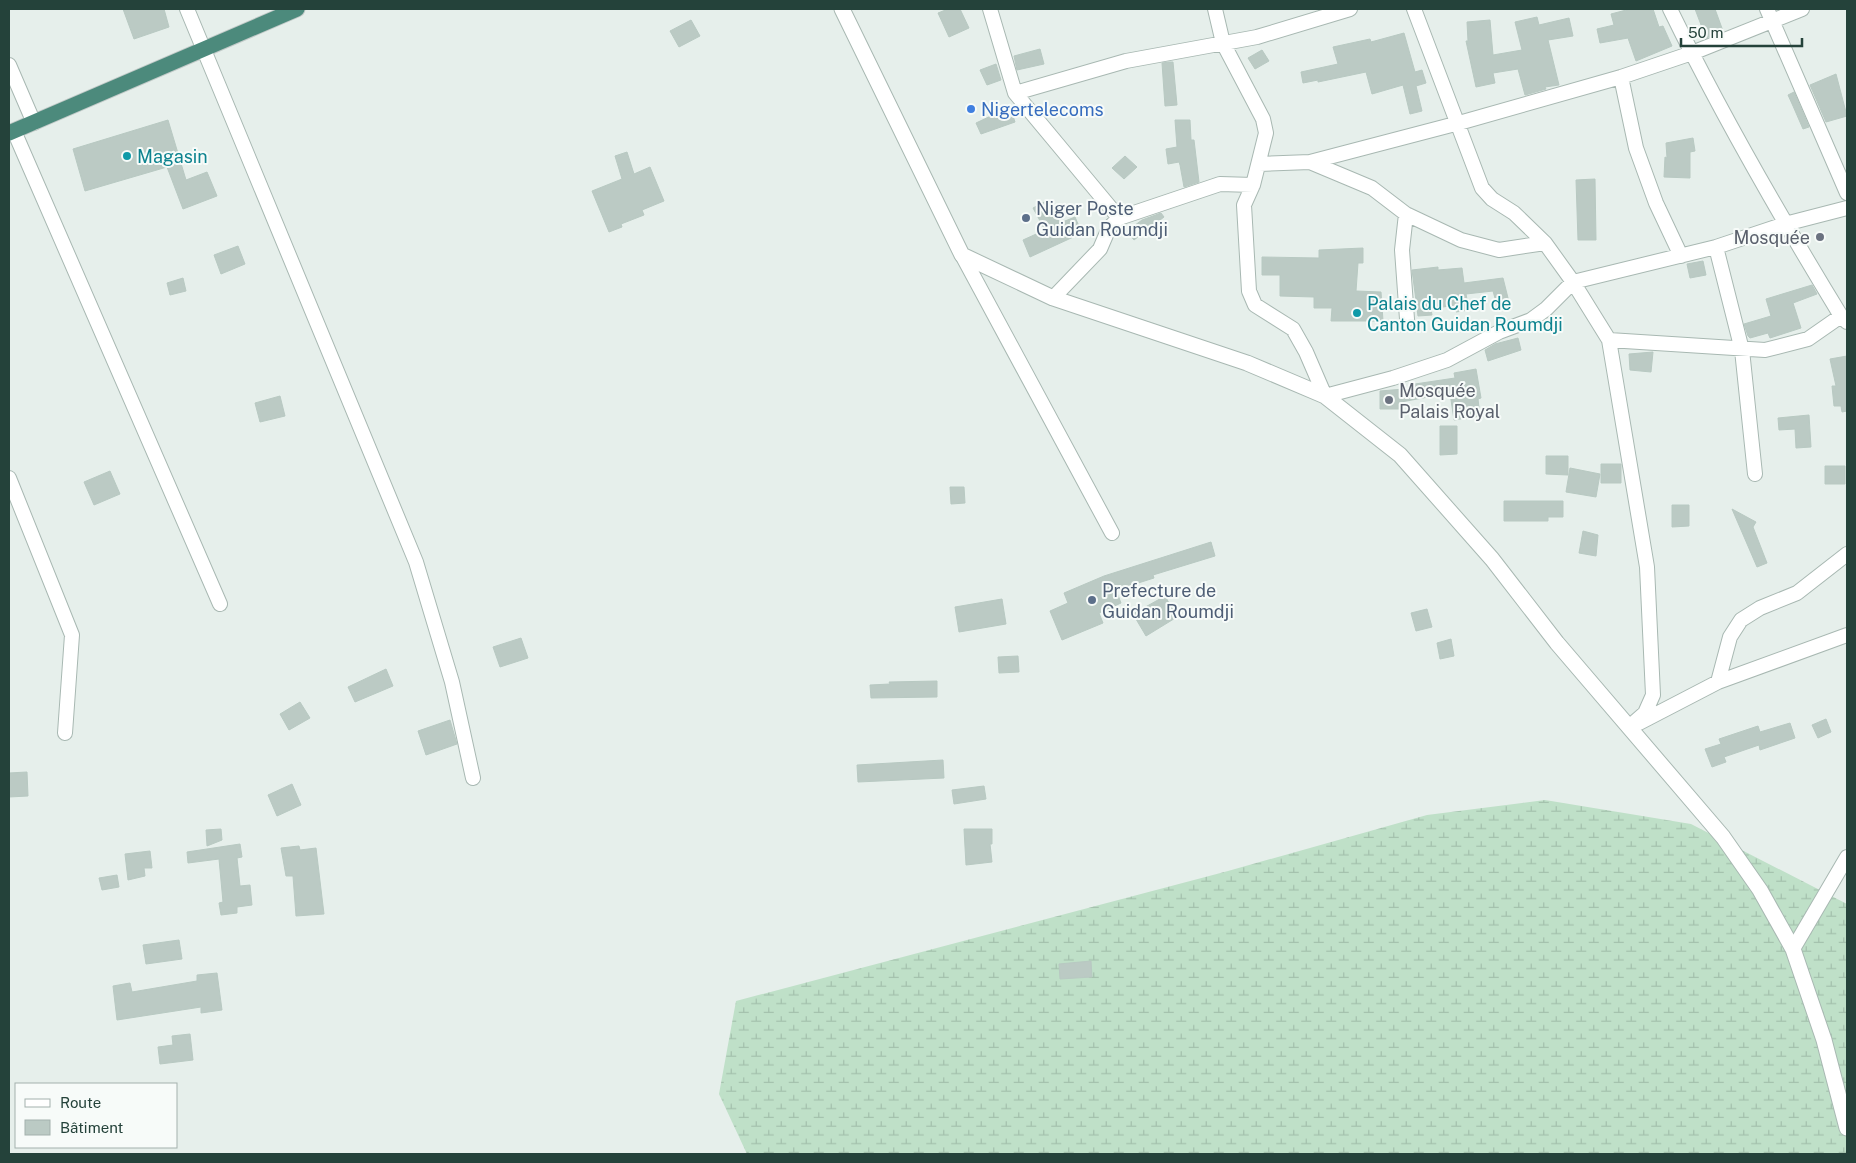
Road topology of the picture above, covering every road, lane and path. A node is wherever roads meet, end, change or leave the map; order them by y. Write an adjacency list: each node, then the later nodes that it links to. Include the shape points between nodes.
1 (187, 9): 12 (street)
2 (297, 9): 12 (highway)
3 (842, 9): 30 (street)
4 (990, 9): 16 (street)
5 (1215, 9): 11 (street)
6 (1350, 9): 11 (street, via 1274,32)
7 (1414, 9): 18 (street)
8 (1670, 9): 13 (street)
9 (1802, 9): 10 (street)
10 (1770, 15): 13 (street); 23 (street)
11 (1223, 43): 16 (street, via 1126,60); 21 (street, via 1263,119 1266,133)
12 (203, 48): 17 (highway); 48 (street, via 416,562 452,682)
13 (1692, 53): 15 (street); 27 (street)
14 (9, 65): 17 (street)
15 (1621, 77): 18 (street); 31 (street, via 1636,148 1656,203)
16 (1015, 93): 26 (street)
17 (34, 123): 19 (highway)
18 (1459, 123): 20 (street); 28 (street, via 1482,188 1492,199 1514,213)
19 (11, 132): 43 (street)
20 (1310, 162): 21 (street); 25 (street, via 1372,188)
21 (1259, 164): 22 (street)
22 (1253, 185): 26 (street, via 1220,184); 38 (street, via 1244,205 1249,291 1256,305 1293,329)
23 (1847, 193)
24 (1847, 208): 27 (street)
25 (1406, 214): 28 (street, via 1461,240 1499,250); 34 (street, via 1402,250)
26 (1119, 218): 33 (street, via 1109,228 1100,249)
27 (1785, 224): 29 (street); 35 (street)
28 (1544, 243): 32 (street)
29 (1716, 247): 31 (street); 37 (street)
30 (962, 255): 33 (street); 41 (street)
31 (1681, 256): 32 (street)
32 (1573, 282): 36 (street); 38 (street, via 1531,320 1499,332 1447,360)
33 (1052, 298): 38 (street, via 1247,363)
34 (1407, 319)
35 (1844, 319): 37 (street, via 1808,339 1765,350)
36 (1609, 340): 37 (street); 46 (street, via 1647,577 1653,695 1645,713)
37 (1742, 350): 39 (street)
38 (1324, 396): 46 (street, via 1400,455 1492,559)
39 (1755, 474)
40 (9, 478): 47 (street, via 72,634)
41 (1112, 532)
42 (1847, 554): 45 (street, via 1797,594 1760,608 1741,620 1730,637)
43 (220, 604)
44 (1847, 635): 45 (street)
45 (1718, 682): 46 (street)
46 (1628, 728): 50 (street, via 1723,837 1760,890)
47 (65, 733)
48 (473, 778)
49 (1847, 857): 50 (street)
50 (1793, 950): 51 (street, via 1824,1040)
51 (1847, 1128)

